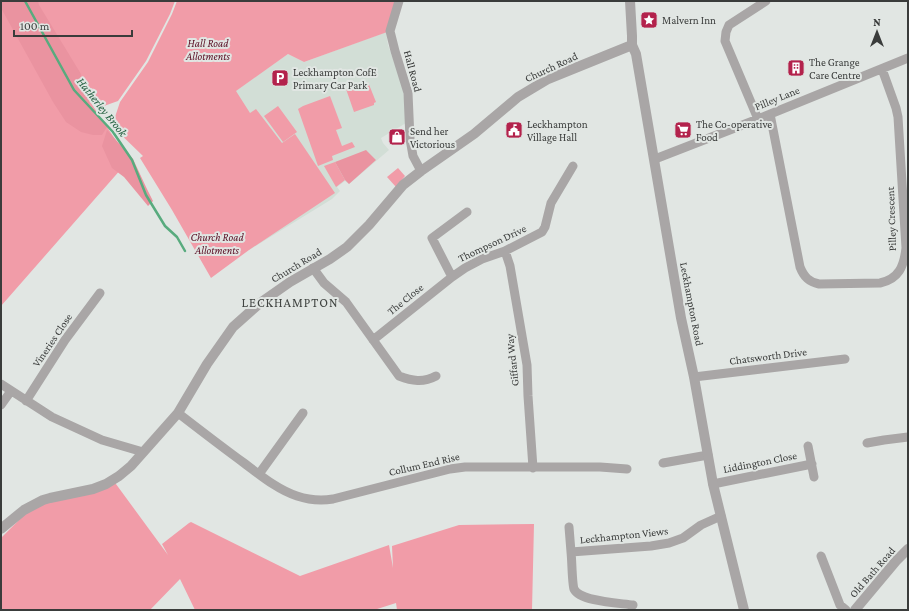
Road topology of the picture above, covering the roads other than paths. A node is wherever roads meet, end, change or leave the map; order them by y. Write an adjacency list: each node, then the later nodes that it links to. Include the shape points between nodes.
1 (399, 1): 11 (street, Hall Road, via 390,31 408,93 413,156)
2 (630, 1): 4 (street, Leckhampton Road)
3 (766, 1): 8 (street, via 729,26 725,37)
4 (632, 45): 9 (street, Leckhampton Road, via 636,54); 11 (street, Church Road, via 563,72 534,87 474,134)
5 (908, 58): 6 (street, Pilley Lane)
6 (882, 69): 7 (street, Pilley Lane); 7 (street, Pilley Crescent, via 898,117 906,248 900,270 889,280 880,283 819,284 804,276 800,267)
7 (770, 114): 8 (street, Pilley Lane)
8 (758, 119): 9 (street, Pilley Lane)
9 (655, 159): 20 (street, Leckhampton Road, via 681,318)
10 (573, 166): 13 (street, Thompson Drive, via 551,203 542,232)
11 (421, 170): 14 (street, Church Road, via 347,247)
12 (467, 212): 15 (street, via 432,238)
13 (505, 251): 15 (street, Thompson Drive, via 482,259); 34 (street, Giffard Way, via 527,365)
14 (313, 268): 17 (street, via 324,283 346,302); 25 (street, Church Road, via 275,292 233,328 207,364)
15 (452, 277): 17 (street, The Close)
16 (100, 293): 23 (street, Vineries Close, via 65,340)
17 (373, 340): 19 (street, via 399,376 423,381)
18 (845, 359): 20 (street, Chatsworth Drive)
19 (436, 376)
20 (694, 377): 31 (street, Leckhampton Road)
21 (1, 384): 22 (street)
22 (11, 391): 23 (street); 24 (street)
23 (26, 401): 30 (street, via 52,417 102,440)
24 (1, 405)
25 (178, 413): 30 (street, Church Road); 36 (street, Collum End Rise)
26 (303, 413): 36 (street)
27 (908, 437): 28 (street)
28 (867, 443)
29 (808, 446): 33 (street, Liddington Close)
30 (143, 452): 41 (street, Church Road, via 126,471 106,484 43,500)
31 (708, 455): 32 (street); 38 (street, Leckhampton Road)
32 (664, 463)
33 (812, 464): 37 (street, Liddington Close); 38 (street, Liddington Close)
34 (533, 468): 35 (street, Collum End Rise); 36 (street, Collum End Rise, via 450,469 333,499 319,500 291,494)
35 (627, 469)
36 (259, 474)
37 (814, 477)
38 (713, 484): 39 (street, Leckhampton Road)
39 (721, 516): 43 (street, Leckhampton Views, via 701,525 683,538 668,543); 46 (street, Leckhampton Road)
40 (569, 527): 43 (street, Leckhampton Views)
41 (1, 529)
42 (908, 549): 48 (street, Old Bath Road)
43 (571, 552): 45 (street, Leckhampton Views, via 574,589 579,595 600,601)
44 (821, 556): 47 (street, via 840,606)
45 (633, 605)
46 (744, 610)
47 (846, 610)
48 (855, 610)

